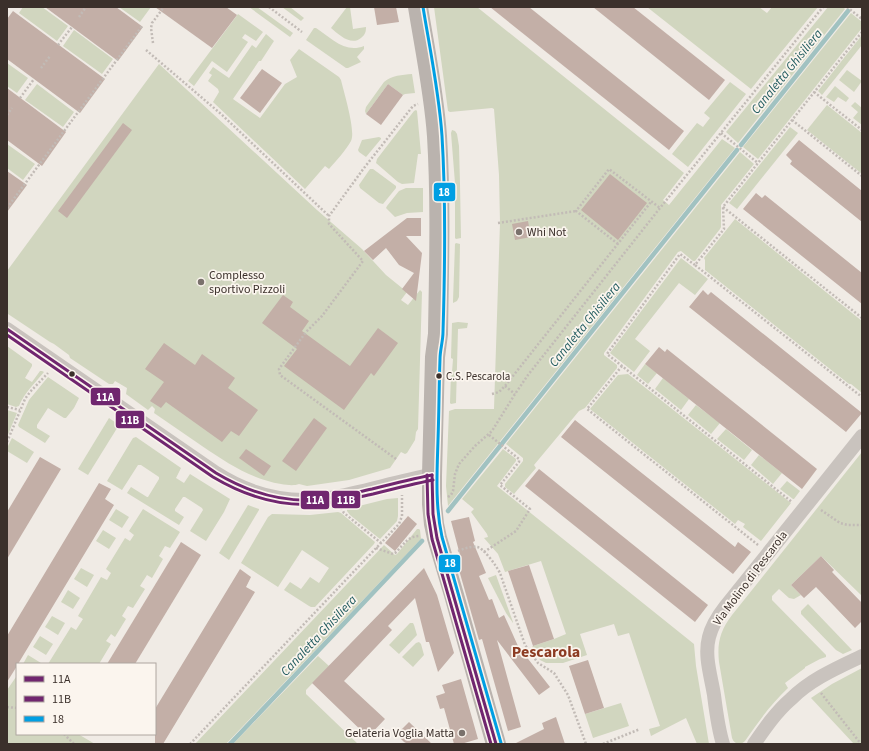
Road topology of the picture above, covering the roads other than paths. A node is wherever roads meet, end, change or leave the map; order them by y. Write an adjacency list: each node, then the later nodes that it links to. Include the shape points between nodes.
1 (418, 7): 4 (main road, via 434,109 440,189 438,334)
2 (7, 329): 4 (street, via 231,483 253,492 272,497 314,499)
3 (862, 436): 7 (street, Via Molino di Pescarola, via 713,624 707,657)
4 (432, 475): 6 (main road, via 432,504 437,538)
5 (862, 656): 8 (street, via 825,674 796,694 775,715)
6 (496, 744)
7 (723, 744)
8 (754, 744)

